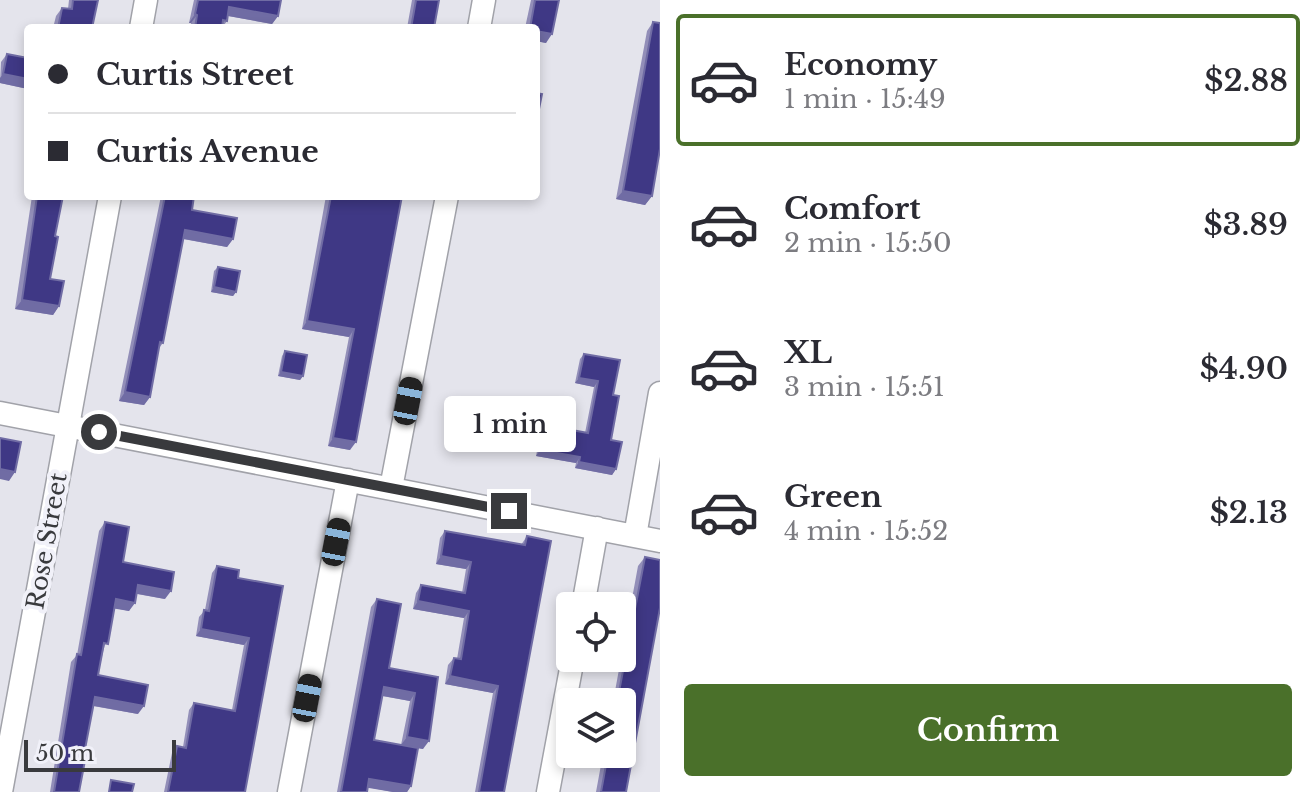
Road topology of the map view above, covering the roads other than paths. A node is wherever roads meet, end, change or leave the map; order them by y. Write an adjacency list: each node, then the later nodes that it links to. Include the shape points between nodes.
1 (146, 0): 3 (street)
2 (484, 0): 4 (street)
3 (142, 24)
4 (480, 24)
5 (109, 200): 9 (street, Rose Street)
6 (446, 200): 11 (street)
7 (660, 393): 13 (street)
8 (0, 413): 9 (street)
9 (68, 426): 10 (street); 17 (street, Rose Street)
10 (348, 480): 11 (street); 18 (street)
11 (391, 488): 12 (street)
12 (597, 528): 13 (street); 15 (street)
13 (635, 536): 14 (street)
14 (660, 541)
15 (586, 592)
16 (570, 672): 19 (street)
17 (1, 792)
18 (289, 792)
19 (548, 792)

